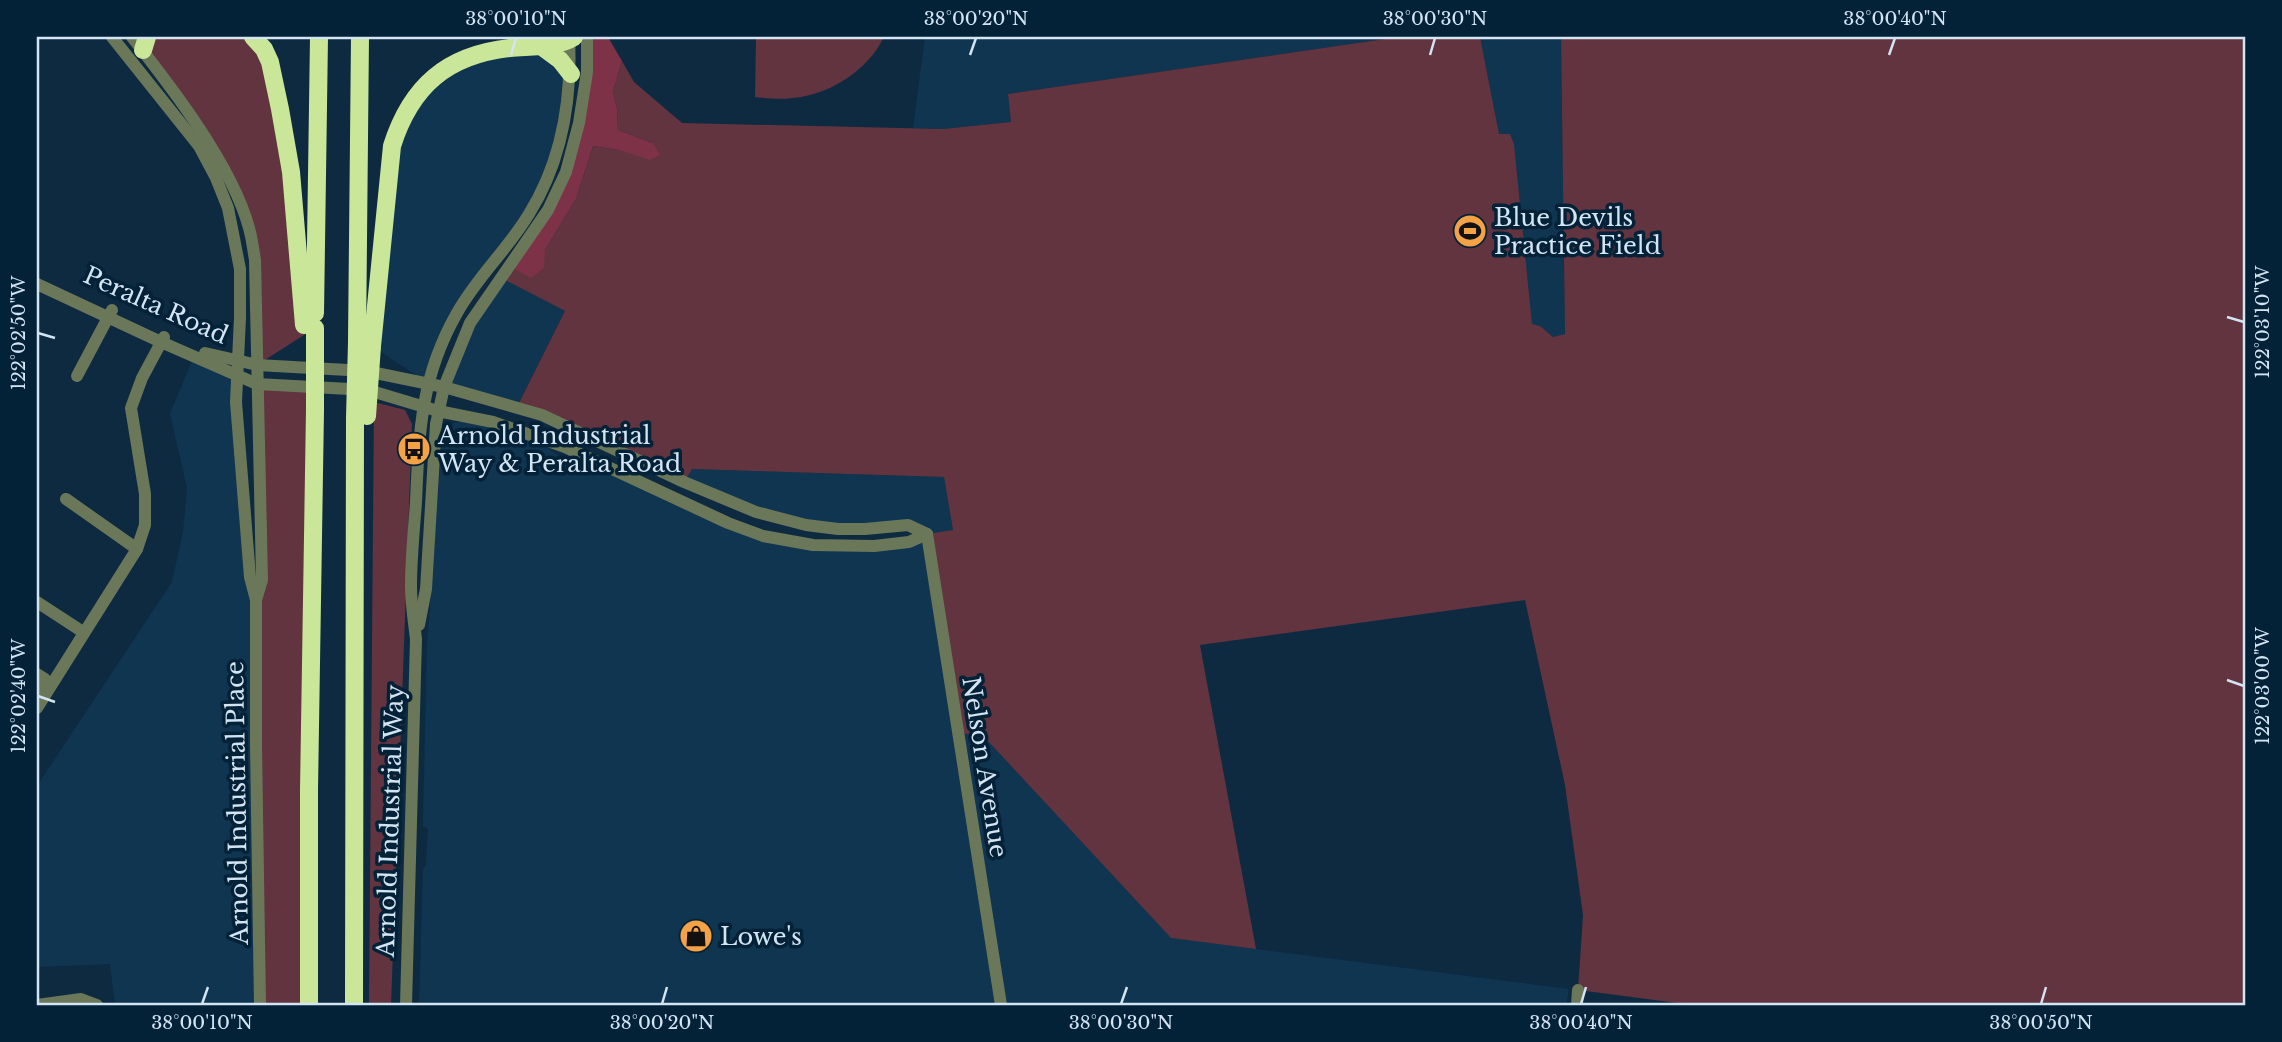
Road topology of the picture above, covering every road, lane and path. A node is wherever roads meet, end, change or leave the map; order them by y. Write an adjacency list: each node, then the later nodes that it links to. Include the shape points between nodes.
1 (112, 37): 16 (street, Arnold Industrial Place, via 199,146 228,208 240,269)
2 (253, 37): 12 (highway, via 270,62 284,132)
3 (319, 37): 12 (highway)
4 (360, 37): 14 (highway)
5 (575, 37): 7 (highway); 8 (street, Arnold Industrial Way); 20 (street, Arnold Industrial Way, via 587,72 566,172 548,210 470,323)
6 (141, 41): 15 (street, Arnold Industrial Place, via 215,156 249,227 255,260)
7 (541, 46): 8 (highway); 14 (highway, via 480,53 459,61 432,78 413,99 392,146)
8 (571, 74): 18 (street, Arnold Industrial Way, via 568,105 549,173 529,214 457,313)
9 (37, 275): 11 (street, Peralta Road)
10 (37, 284): 11 (street, Peralta Road)
11 (110, 314): 13 (street, Peralta Road); 17 (street)
12 (310, 327): 37 (highway, bridge, via 315,406)
13 (163, 338): 16 (street, Peralta Road); 25 (street, via 131,408 145,494 145,525)
14 (364, 344): 38 (highway, bridge, via 357,542)
15 (257, 365): 16 (street, Peralta Road); 18 (street, Peralta Road, via 366,371); 19 (street, Arnold Industrial Place)
16 (238, 369): 19 (street, Peralta Road); 26 (street, Arnold Industrial Place, via 236,402 250,578)
17 (77, 376)
18 (428, 383): 20 (street, Peralta Road); 21 (street, Arnold Industrial Way)
19 (257, 384): 21 (street, Peralta Road, via 368,390); 26 (street, Arnold Industrial Place, via 262,580)
20 (444, 387): 22 (street, Arnold Industrial Way); 24 (street, Peralta Road, via 542,415 768,516 838,529 908,525)
21 (422, 406): 22 (street, Peralta Road); 29 (street, Arnold Industrial Way, via 411,588)
22 (438, 411): 24 (street, Peralta Road, via 529,433 764,536 813,545 874,546 909,542); 29 (street, Arnold Industrial Way, via 426,589)
23 (66, 499): 25 (street)
24 (928, 534): 40 (street, Nelson Avenue)
25 (137, 549): 28 (street)
26 (256, 600): 36 (street, Arnold Industrial Place)
27 (37, 602): 28 (street)
28 (83, 632): 31 (street)
29 (416, 639): 39 (street, Arnold Industrial Way)
30 (37, 674): 31 (street, via 45,679)
31 (41, 697): 32 (street)
32 (37, 708)
33 (1578, 990): 41 (street)
34 (37, 1005): 35 (street, via 81,999)
35 (97, 1005)
36 (261, 1005)
37 (309, 1005)
38 (354, 1005)
39 (406, 1005)
40 (1002, 1005)
41 (1577, 1005)

